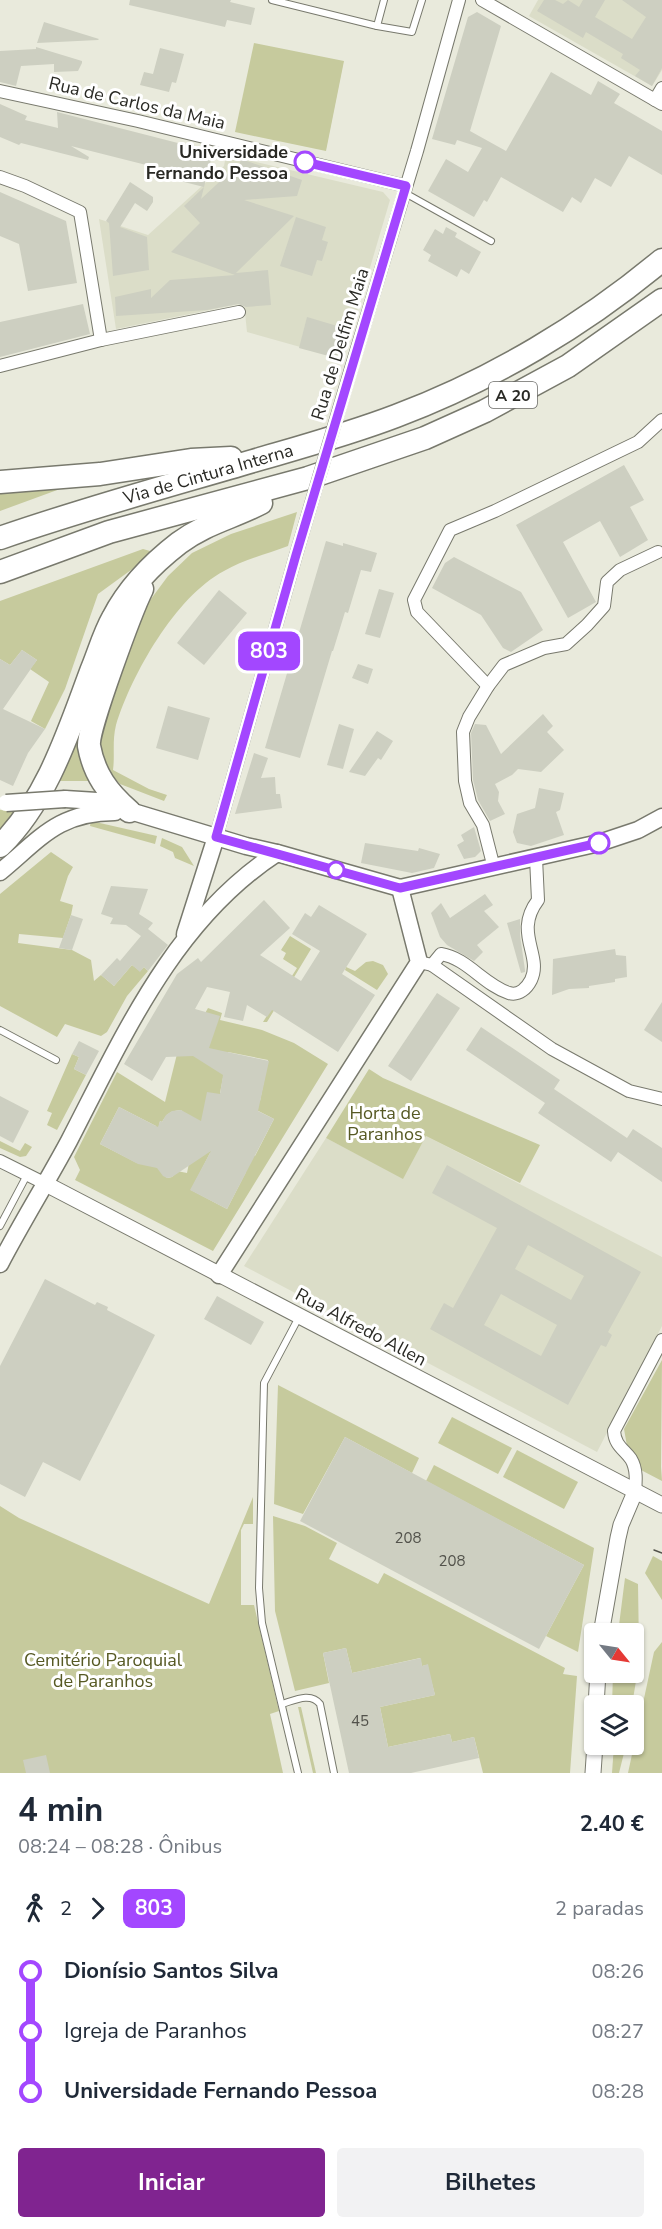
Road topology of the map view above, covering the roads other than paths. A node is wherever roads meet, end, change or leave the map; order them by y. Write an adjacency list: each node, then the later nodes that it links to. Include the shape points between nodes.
1 (272, 0): 6 (lane)
2 (384, 0): 6 (lane)
3 (422, 0): 6 (lane, via 412,32)
4 (459, 0): 11 (street, Rua de Delfim Maia)
5 (482, 0): 9 (street)
6 (377, 26)
7 (662, 88): 9 (street)
8 (0, 91): 11 (street, Rua de Carlos da Maia, via 138,121)
9 (658, 102)
10 (0, 177): 16 (street, via 80,212)
11 (405, 190): 12 (lane); 30 (street, Rua de Delfim Maia, bridge)
12 (491, 241)
13 (662, 260): 19 (highway, Via de Cintura Interna / A 20, via 631,286 550,340 471,383 399,416)
14 (662, 300): 20 (highway, Via de Cintura Interna / A 20, via 568,366 485,411 425,438)
15 (239, 312): 16 (street)
16 (101, 340): 17 (street)
17 (0, 366)
18 (662, 420): 26 (street, via 638,442 450,530 414,600 417,612)
19 (277, 454): 21 (highway); 22 (highway, Via de Cintura Interna / A 20)
20 (308, 478): 24 (highway, via 257,505 208,524); 25 (highway, Via de Cintura Interna / A 20, via 109,532)
21 (0, 482)
22 (0, 538)
23 (658, 552): 26 (street, via 620,570 607,582 604,606 566,644 544,648 504,665)
24 (164, 556): 28 (highway, via 141,592 93,720 89,743 102,782); 31 (highway, via 135,586 112,620 34,805)
25 (0, 572)
26 (488, 686): 34 (street, via 463,732 463,756 470,803 483,825)
27 (3, 803): 28 (main road, bridge, via 97,801)
28 (129, 811): 30 (main road); 35 (main road, via 99,812 64,822 39,837)
29 (662, 818): 33 (main road, via 599,843)
30 (216, 837): 32 (main road); 37 (main road)
31 (0, 846)
32 (277, 853): 36 (main road); 37 (main road, via 247,875)
33 (536, 858): 34 (main road); 38 (street, via 538,900 527,921 535,970 526,988 510,993 450,955 441,954)
34 (494, 867): 36 (main road)
35 (0, 872)
36 (400, 888): 38 (main road)
37 (183, 940): 44 (main road, via 147,993)
38 (425, 963): 41 (street, via 552,1049 629,1091); 47 (main road)
39 (0, 1030): 40 (lane)
40 (56, 1059)
41 (662, 1099)
42 (0, 1161): 43 (street)
43 (27, 1175): 44 (street); 45 (lane)
44 (44, 1183): 46 (main road); 47 (street, Rua Alfredo Allen)
45 (0, 1226)
46 (0, 1264)
47 (219, 1275): 48 (street, Rua Alfredo Allen)
48 (299, 1317): 50 (street, Rua Alfredo Allen); 53 (lane, via 264,1383 259,1606)
49 (662, 1340): 50 (street, via 614,1431 618,1445 634,1467)
50 (635, 1492): 51 (street, Rua Alfredo Allen); 52 (street, via 621,1525)
51 (662, 1505)
52 (603, 1623)
53 (282, 1704): 55 (lane); 56 (lane, via 305,1698 316,1699 320,1704)
54 (594, 1755): 57 (street)
55 (298, 1773)
56 (334, 1773)
57 (592, 1773)

